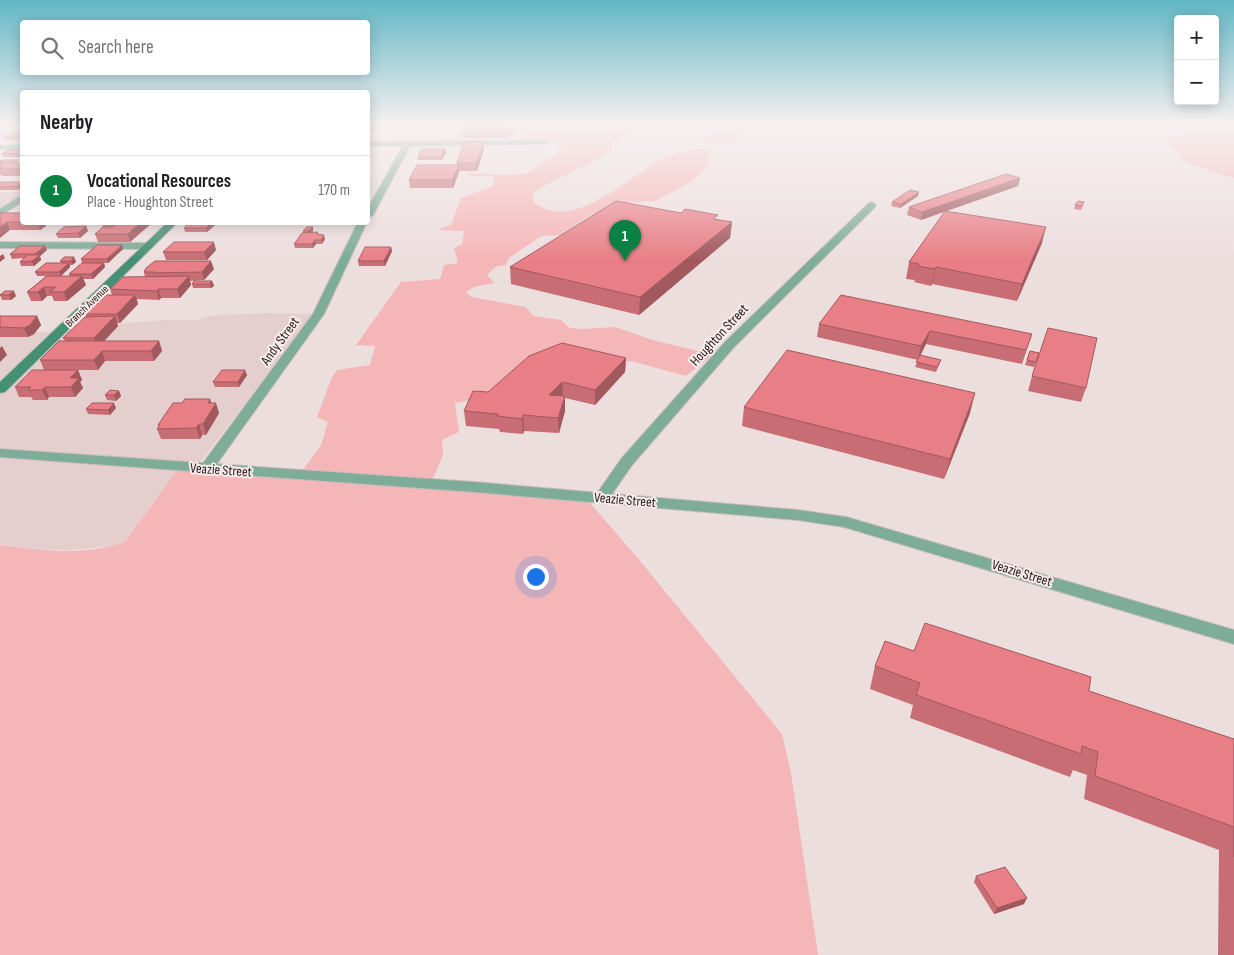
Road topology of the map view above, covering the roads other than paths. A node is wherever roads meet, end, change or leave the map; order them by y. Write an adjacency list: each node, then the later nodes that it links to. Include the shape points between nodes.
1 (393, 171): 4 (street)
2 (20, 199): 5 (street)
3 (872, 206): 13 (street, Houghton Street, via 730,344 626,462)
4 (370, 211)
5 (0, 213)
6 (171, 225): 9 (main road, Branch Avenue)
7 (362, 225): 12 (street, Andy Street, via 318,314)
8 (0, 245): 9 (street)
9 (149, 246): 10 (main road, Branch Avenue)
10 (0, 389)
11 (0, 454): 12 (street, Veazie Street)
12 (206, 469): 13 (street, Veazie Street)
13 (602, 498): 14 (street, Veazie Street, via 846,522)
14 (1234, 637)

